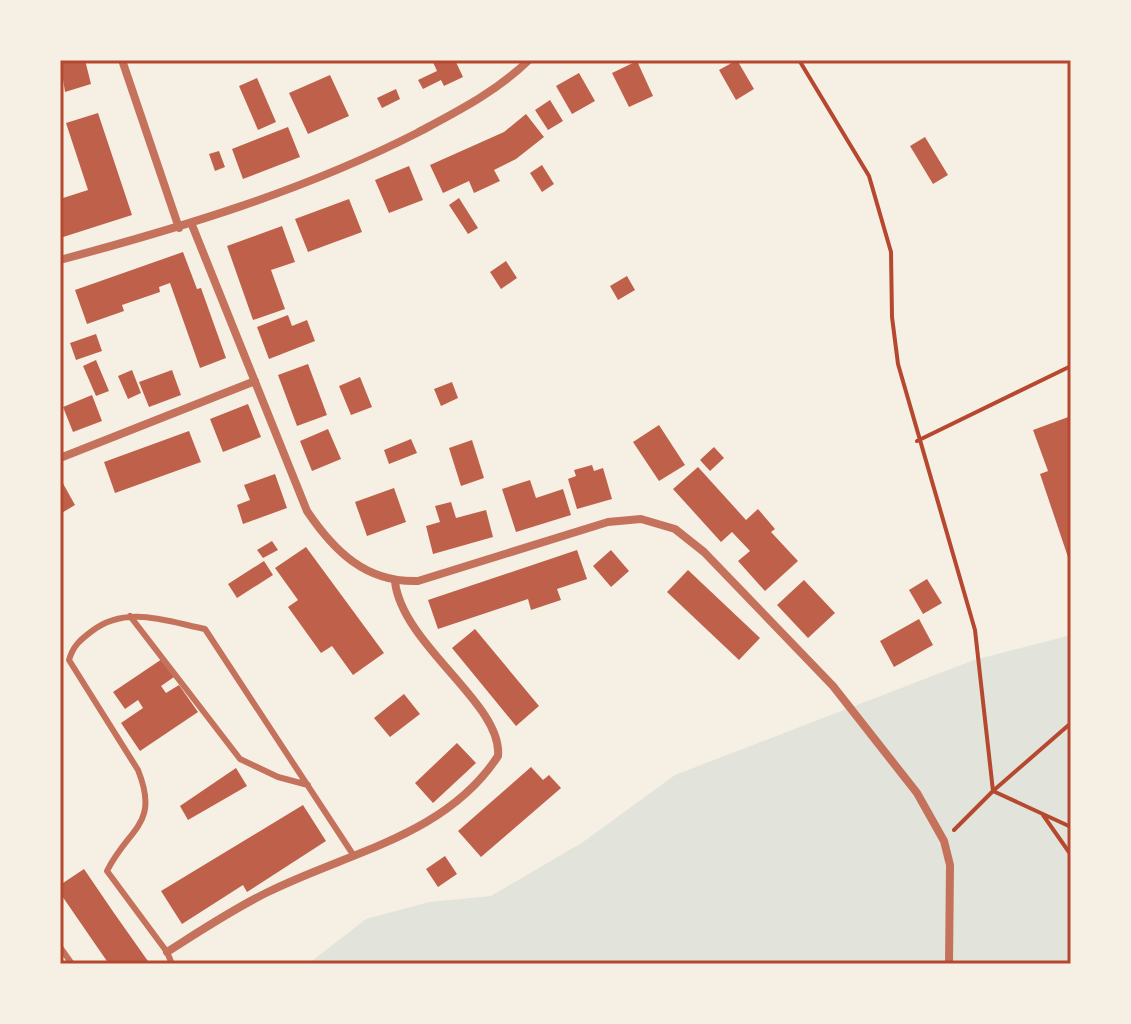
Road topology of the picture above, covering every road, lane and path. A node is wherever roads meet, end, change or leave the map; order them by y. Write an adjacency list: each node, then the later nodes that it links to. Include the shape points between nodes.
1 (122, 60): 5 (street)
2 (529, 60): 4 (street, via 485,98 353,165)
3 (799, 60): 9 (path, via 869,176 891,252 898,364)
4 (192, 225): 5 (street); 8 (street)
5 (179, 228): 6 (street)
6 (60, 260)
7 (1071, 366): 9 (path)
8 (255, 381): 10 (street); 11 (street, via 307,511 326,539 372,574)
9 (917, 441): 15 (path, via 940,502 975,630)
10 (60, 458)
11 (395, 582): 18 (street, via 418,581 608,522 641,519 675,529 704,552 833,686 917,793); 20 (street, via 410,625 495,730 498,756 460,800 431,820)
12 (130, 616): 14 (lane, via 240,759); 14 (lane, via 205,629); 22 (lane, via 115,616 94,629 73,646 69,660 146,789 147,808 138,831 120,845 107,871)
13 (1071, 723): 15 (path)
14 (308, 785): 20 (lane)
15 (993, 791): 16 (path); 18 (path)
16 (1042, 813): 17 (path); 19 (path)
17 (1071, 827)
18 (944, 841): 25 (street, via 950,865)
19 (1071, 855)
20 (354, 856): 22 (street, via 269,891)
21 (60, 947): 23 (lane)
22 (167, 952): 24 (lane)
23 (72, 964)
24 (172, 964)
25 (949, 964)

